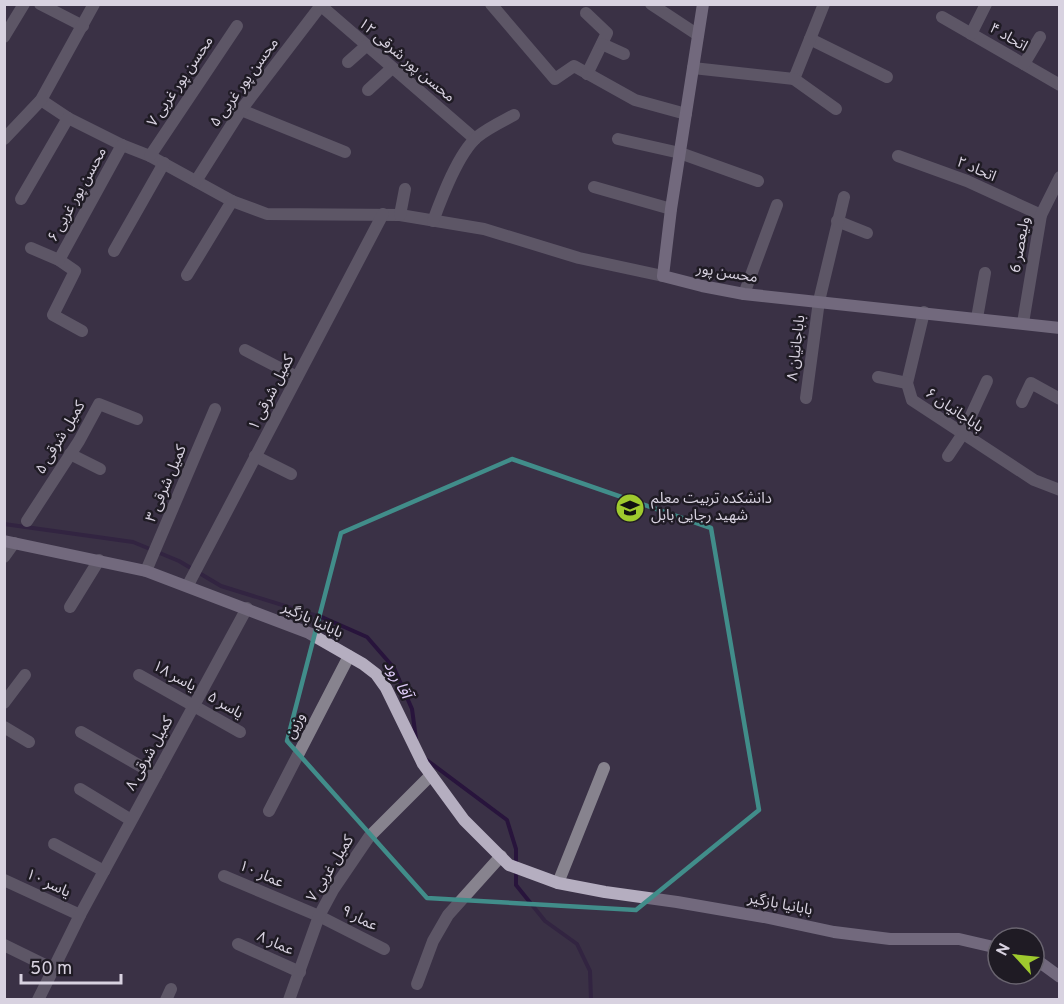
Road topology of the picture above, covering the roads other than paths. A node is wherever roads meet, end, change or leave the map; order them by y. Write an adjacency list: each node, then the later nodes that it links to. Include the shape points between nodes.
1 (24, 4): 17 (street)
2 (40, 4): 12 (street)
3 (94, 4): 12 (street)
4 (491, 4): 26 (street, via 555,79 574,66)
5 (651, 4): 15 (street)
6 (703, 4): 15 (street)
7 (824, 4): 18 (street)
8 (986, 4): 14 (street)
9 (320, 5): 20 (street, محسن پور شرقی ۱۲); 33 (street, محسن پور غربی ۵)
10 (586, 13): 19 (street, via 608,33)
11 (942, 17): 14 (street, اتحاد ۴)
12 (83, 26): 31 (street)
13 (237, 26): 43 (street, محسن پور غربی ۷)
14 (971, 33): 23 (street, اتحاد ۴)
15 (698, 34): 25 (street)
16 (1040, 37): 23 (street)
17 (4, 38)
18 (810, 39): 27 (street); 28 (street)
19 (602, 44): 21 (street); 26 (street)
20 (366, 46): 22 (street); 24 (street, محسن پور شرقی ۱۲)
21 (624, 54)
22 (348, 62)
23 (1024, 64): 29 (street, اتحاد ۴)
24 (392, 68): 30 (street); 38 (street, محسن پور شرقی ۱۲)
25 (693, 68): 28 (street); 34 (street)
26 (587, 74): 34 (street, via 635,100)
27 (887, 77)
28 (794, 79): 32 (street)
29 (1059, 85)
30 (368, 90)
31 (42, 100): 36 (street); 37 (street)
32 (836, 109)
33 (241, 110): 41 (street); 47 (street, محسن پور غربی ۵)
34 (686, 114): 42 (street)
35 (513, 115): 38 (street)
36 (68, 118): 40 (street); 52 (street)
37 (4, 139)
38 (475, 139): 59 (street, via 446,185)
39 (618, 140): 42 (street)
40 (122, 145): 43 (street); 64 (street, محسن پور غربی ۶)
41 (345, 152)
42 (680, 153): 48 (street); 55 (street)
43 (150, 156): 45 (street)
44 (898, 156): 58 (street, اتحاد ۲, via 967,181)
45 (164, 163): 47 (street); 63 (street)
46 (1059, 177): 58 (street, ولیعصر 6)
47 (196, 181): 53 (street)
48 (758, 181)
49 (594, 187): 55 (street)
50 (405, 189): 57 (street)
51 (844, 197): 60 (street, باباجانیان ۸)
52 (21, 199)
53 (232, 201): 56 (street, via 267,214); 66 (street)
54 (777, 206): 68 (street)
55 (671, 209): 67 (street)
56 (383, 214): 57 (street); 76 (street, کمیل شرقی ۱)
57 (400, 215): 59 (street)
58 (1041, 215): 72 (street, ولیعصر 6)
59 (433, 221): 67 (street, via 484,230 579,258)
60 (837, 221): 61 (street); 69 (street, باباجانیان ۸)
61 (867, 233)
62 (31, 248): 64 (street)
63 (114, 251)
64 (59, 260): 74 (street, via 75,271 52,315)
65 (985, 273): 71 (street)
66 (187, 275)
67 (663, 276): 68 (street, محسن پور)
68 (744, 294): 69 (street, محسن پور)
69 (819, 301): 70 (street, محسن پور); 80 (street, باباجانیان ۸)
70 (924, 312): 71 (street, محسن پور); 79 (street, باباجانیان ۶)
71 (977, 318): 72 (street, محسن پور)
72 (1023, 323): 73 (street, محسن پور)
73 (1059, 328)
74 (82, 330)
75 (245, 350): 76 (street)
76 (297, 377): 87 (street, کمیل شرقی ۱)
77 (878, 377): 79 (street)
78 (987, 381): 85 (street)
79 (907, 383): 85 (street, باباجانیان ۶, via 912,400)
80 (806, 398)
81 (1059, 399): 82 (street, via 1031,383)
82 (1022, 402)
83 (215, 409): 96 (street, کمیل شرقی ۳)
84 (137, 419): 86 (street, کمیل شرقی ۵, via 99,404)
85 (962, 435): 88 (street); 91 (street, باباجانیان ۶, via 1034,480)
86 (70, 454): 89 (street); 92 (street, کمیل شرقی ۵)
87 (255, 456): 90 (street); 97 (street, کمیل شرقی ۱)
88 (948, 456)
89 (100, 469)
90 (291, 474)
91 (1059, 490)
92 (27, 522)
93 (9, 542): 94 (street); 95 (street, بابانیا بازگیر)
94 (4, 557)
95 (99, 560): 96 (street, بابانیا بازگیر); 98 (street)
96 (146, 571): 97 (street, بابانیا بازگیر)
97 (188, 585): 99 (street, بابانیا بازگیر)
98 (70, 607)
99 (247, 608): 100 (street, بابانیا بازگیر, via 309,633); 104 (street, کمیل شرقی ۸)
100 (350, 656): 111 (street, بابانیا بازگیر, via 376,674 386,688); 113 (street, وزین)
101 (25, 675): 103 (street)
102 (139, 675): 104 (street, یاسر ۱۸)
103 (4, 704)
104 (194, 705): 107 (street, یاسر ۵); 110 (street, کمیل شرقی ۸)
105 (4, 727): 108 (street)
106 (81, 732): 110 (street)
107 (240, 732)
108 (29, 742)
109 (604, 768): 120 (street)
110 (156, 775): 114 (street, کمیل شرقی ۸)
111 (431, 775): 116 (street, بابانیا بازگیر, via 464,820); 122 (street, کمیل غربی ۷, via 369,837)
112 (80, 789): 114 (street)
113 (269, 811)
114 (131, 820): 117 (street, کمیل شرقی ۸)
115 (54, 843): 117 (street)
116 (505, 861): 120 (street, بابانیا بازگیر); 131 (street, via 448,915 433,941)
117 (104, 871): 121 (street, کمیل شرقی ۸)
118 (224, 876): 122 (street, عمار ۱۰)
119 (4, 880): 121 (street, یاسر ۱۰)
120 (558, 883): 125 (street, بابانیا بازگیر, via 834,932 890,939 959,939)
121 (80, 915): 128 (street, کمیل شرقی ۸)
122 (319, 916): 126 (street, عمار ۹); 129 (street, کمیل غربی ۷)
123 (238, 944): 129 (street, عمار ۸)
124 (4, 945): 128 (street)
125 (986, 945)
126 (384, 949)
127 (1046, 967): 130 (street)
128 (53, 969): 132 (street, کمیل شرقی ۸)
129 (300, 972): 133 (street, کمیل غربی ۷)
130 (1059, 977)
131 (417, 984)
132 (39, 999)
133 (289, 999)

